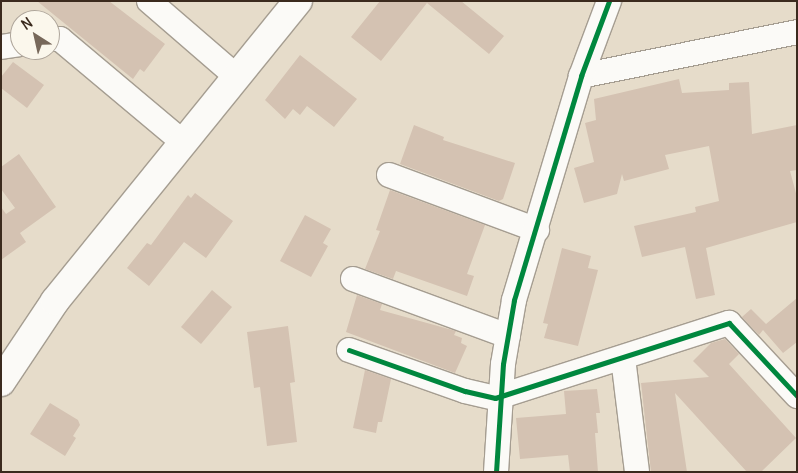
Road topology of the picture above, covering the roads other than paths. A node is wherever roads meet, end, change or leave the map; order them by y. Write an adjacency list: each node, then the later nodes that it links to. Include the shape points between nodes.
1 (149, 1): 7 (street)
2 (298, 1): 7 (street)
3 (609, 1): 6 (street)
4 (797, 32): 6 (street)
5 (60, 39): 8 (street)
6 (581, 76): 10 (street)
7 (237, 77): 8 (street)
8 (184, 143): 15 (street, via 55,301)
9 (389, 175): 10 (street)
10 (537, 230): 12 (street, via 514,300)
11 (353, 280): 12 (street)
12 (508, 336): 17 (street)
13 (349, 350): 17 (street, via 465,391)
14 (622, 358): 16 (street, via 729,324); 17 (street); 19 (street)
15 (1, 382)
16 (797, 396)
17 (502, 397): 18 (street)
18 (496, 472)
19 (637, 472)

